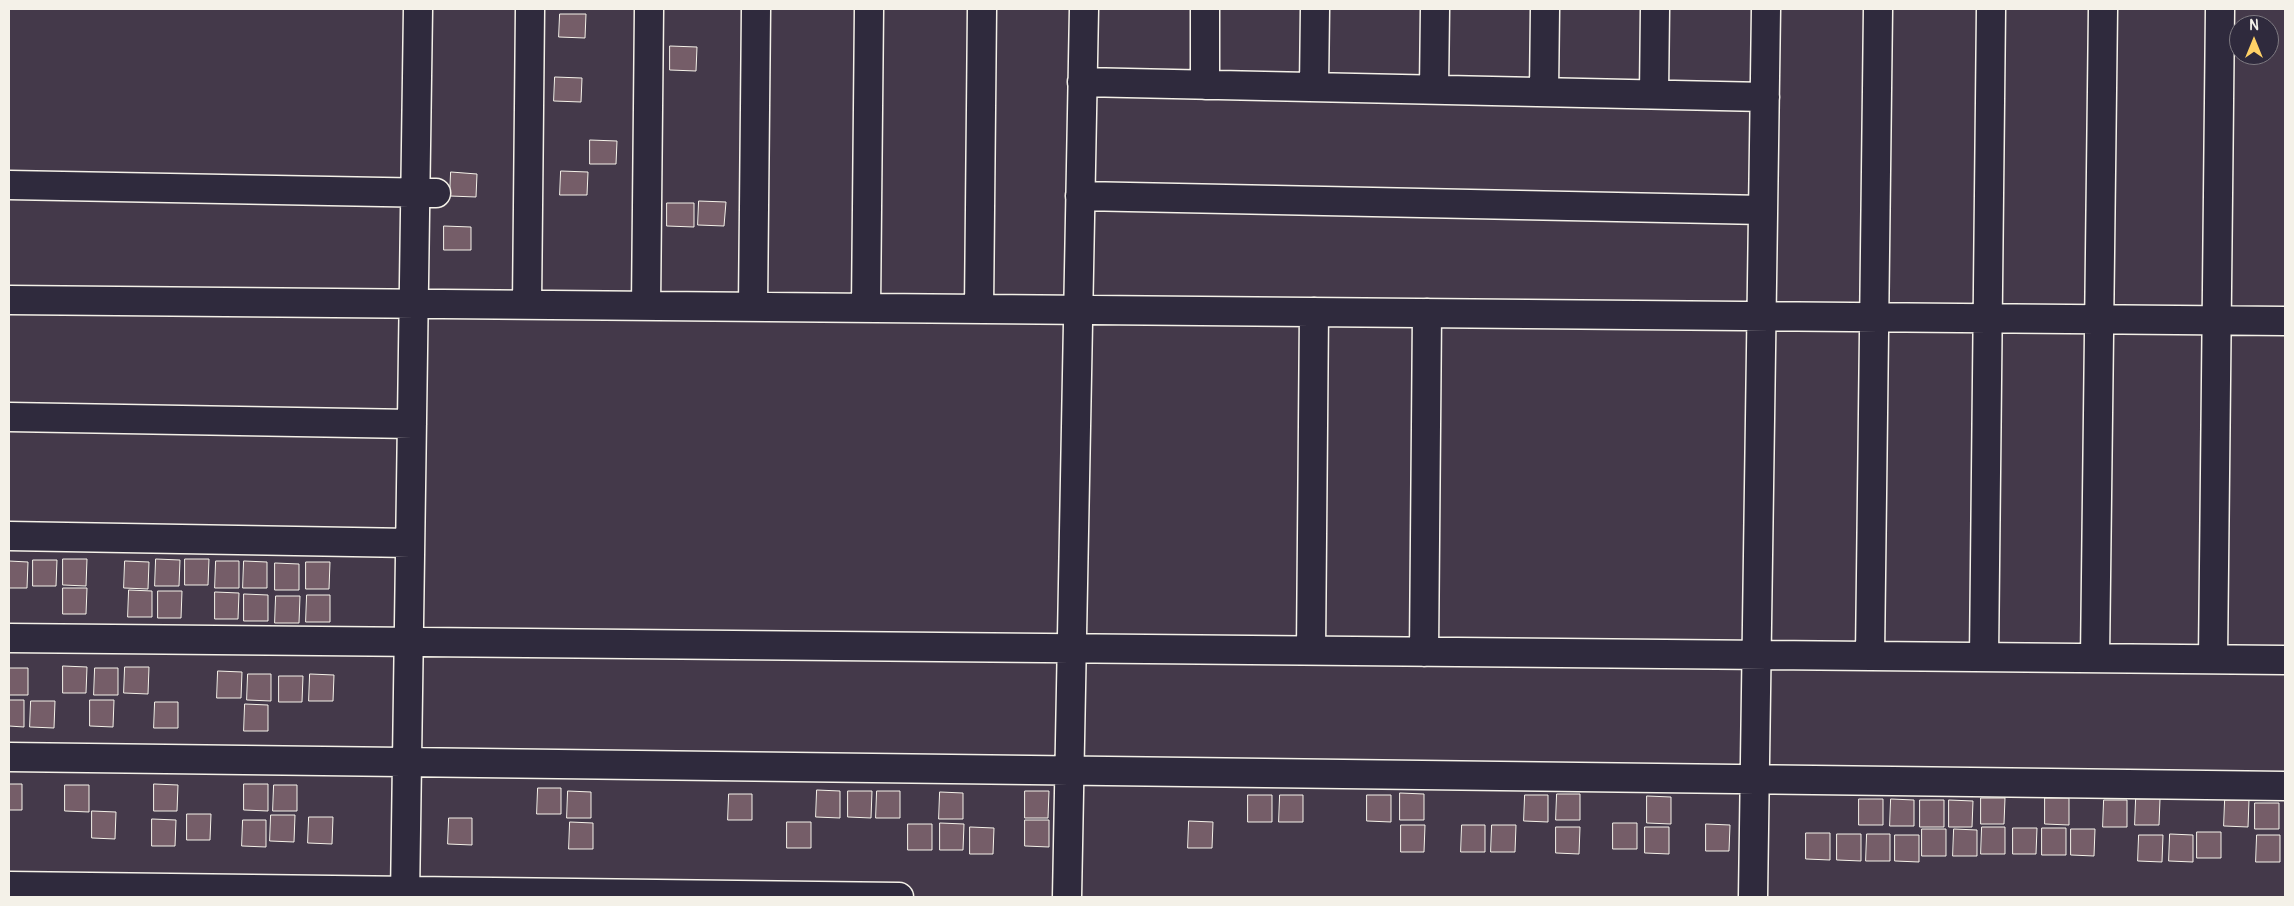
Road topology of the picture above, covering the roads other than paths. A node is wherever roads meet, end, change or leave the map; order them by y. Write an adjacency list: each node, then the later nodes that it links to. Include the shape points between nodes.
1 (418, 9): 26 (street)
2 (530, 9): 31 (street)
3 (649, 9): 32 (street)
4 (756, 9): 33 (street)
5 (869, 9): 34 (street)
6 (982, 9): 35 (street)
7 (1084, 9): 18 (street)
8 (1205, 9): 19 (street)
9 (1314, 9): 20 (street)
10 (1434, 9): 21 (street)
11 (1545, 9): 22 (street)
12 (1655, 9): 23 (street)
13 (1766, 9): 24 (street)
14 (1878, 9): 40 (street)
15 (1991, 9): 41 (street)
16 (2103, 9): 42 (street)
17 (2220, 9): 43 (street)
18 (1082, 82): 19 (street); 27 (street)
19 (1204, 85): 20 (street)
20 (1314, 87): 21 (street)
21 (1434, 90): 22 (street)
22 (1544, 92): 23 (street)
23 (1654, 94): 24 (street)
24 (1764, 97): 28 (street)
25 (9, 185): 26 (street)
26 (426, 192): 30 (street)
27 (1080, 196): 28 (street); 36 (street)
28 (1763, 210): 39 (street)
29 (9, 300): 30 (street)
30 (414, 303): 31 (street); 46 (street)
31 (527, 304): 32 (street)
32 (646, 306): 33 (street)
33 (753, 307): 34 (street)
34 (866, 308): 35 (street)
35 (979, 309): 36 (street)
36 (1078, 310): 37 (street); 51 (street)
37 (1314, 312): 38 (street); 52 (street)
38 (1427, 314): 39 (street); 53 (street)
39 (1761, 316): 40 (street); 54 (street)
40 (1874, 317): 41 (street); 55 (street)
41 (1988, 318): 42 (street); 56 (street)
42 (2099, 320): 43 (street); 57 (street)
43 (2216, 321): 44 (street); 58 (street)
44 (2285, 321)
45 (9, 417): 46 (street)
46 (412, 424): 48 (street)
47 (9, 536): 48 (street)
48 (410, 543): 50 (street)
49 (9, 638): 50 (street)
50 (409, 642): 51 (street); 61 (street)
51 (1071, 648): 52 (street); 62 (street)
52 (1311, 650): 53 (street)
53 (1424, 652): 54 (street)
54 (1757, 655): 55 (street); 63 (street)
55 (1870, 656): 56 (street)
56 (1984, 657): 57 (street)
57 (2095, 658): 58 (street)
58 (2212, 659): 59 (street)
59 (2285, 660)
60 (9, 757): 61 (street)
61 (407, 762): 62 (street); 66 (street)
62 (1069, 771): 63 (street); 68 (street)
63 (1755, 779): 64 (street); 69 (street)
64 (2285, 786)
65 (9, 886): 66 (street)
66 (406, 894): 67 (street)
67 (898, 897)
68 (1067, 897)
69 (1754, 897)

